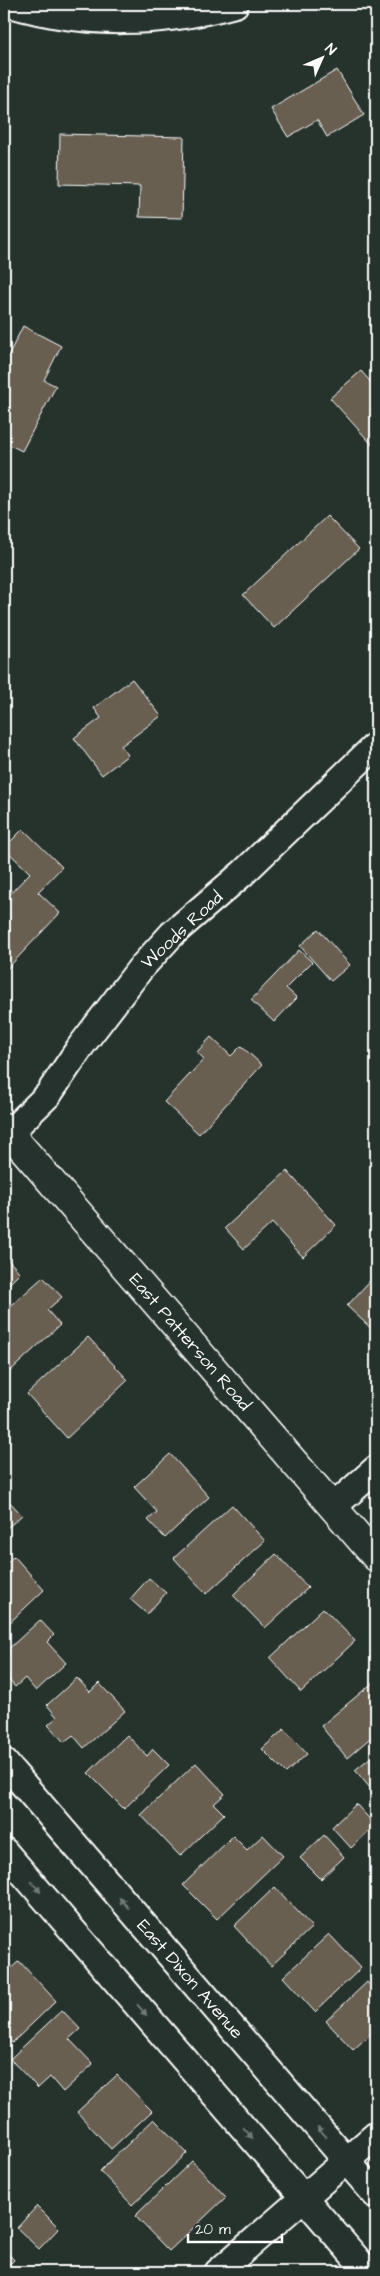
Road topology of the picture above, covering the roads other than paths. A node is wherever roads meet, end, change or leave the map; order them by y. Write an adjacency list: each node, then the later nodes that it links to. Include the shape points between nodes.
1 (10, 4): 2 (street, via 90,20 136,21 199,14)
2 (235, 4)
3 (376, 745): 4 (street, Woods Road, via 244,874 172,934 140,969 48,1095)
4 (6, 1130): 6 (main road, East Patterson Road)
5 (376, 1469): 6 (street)
6 (332, 1507): 7 (main road, East Patterson Road)
7 (376, 1557)
8 (4, 1762): 11 (street, East Dixon Avenue, one-way to 8)
9 (4, 1850): 13 (street, one-way to 13)
10 (376, 2135): 11 (street)
11 (346, 2161): 12 (street, East Dixon Avenue); 13 (street)
12 (376, 2196)
13 (303, 2198): 14 (street); 15 (street)
14 (218, 2272)
15 (368, 2272)

